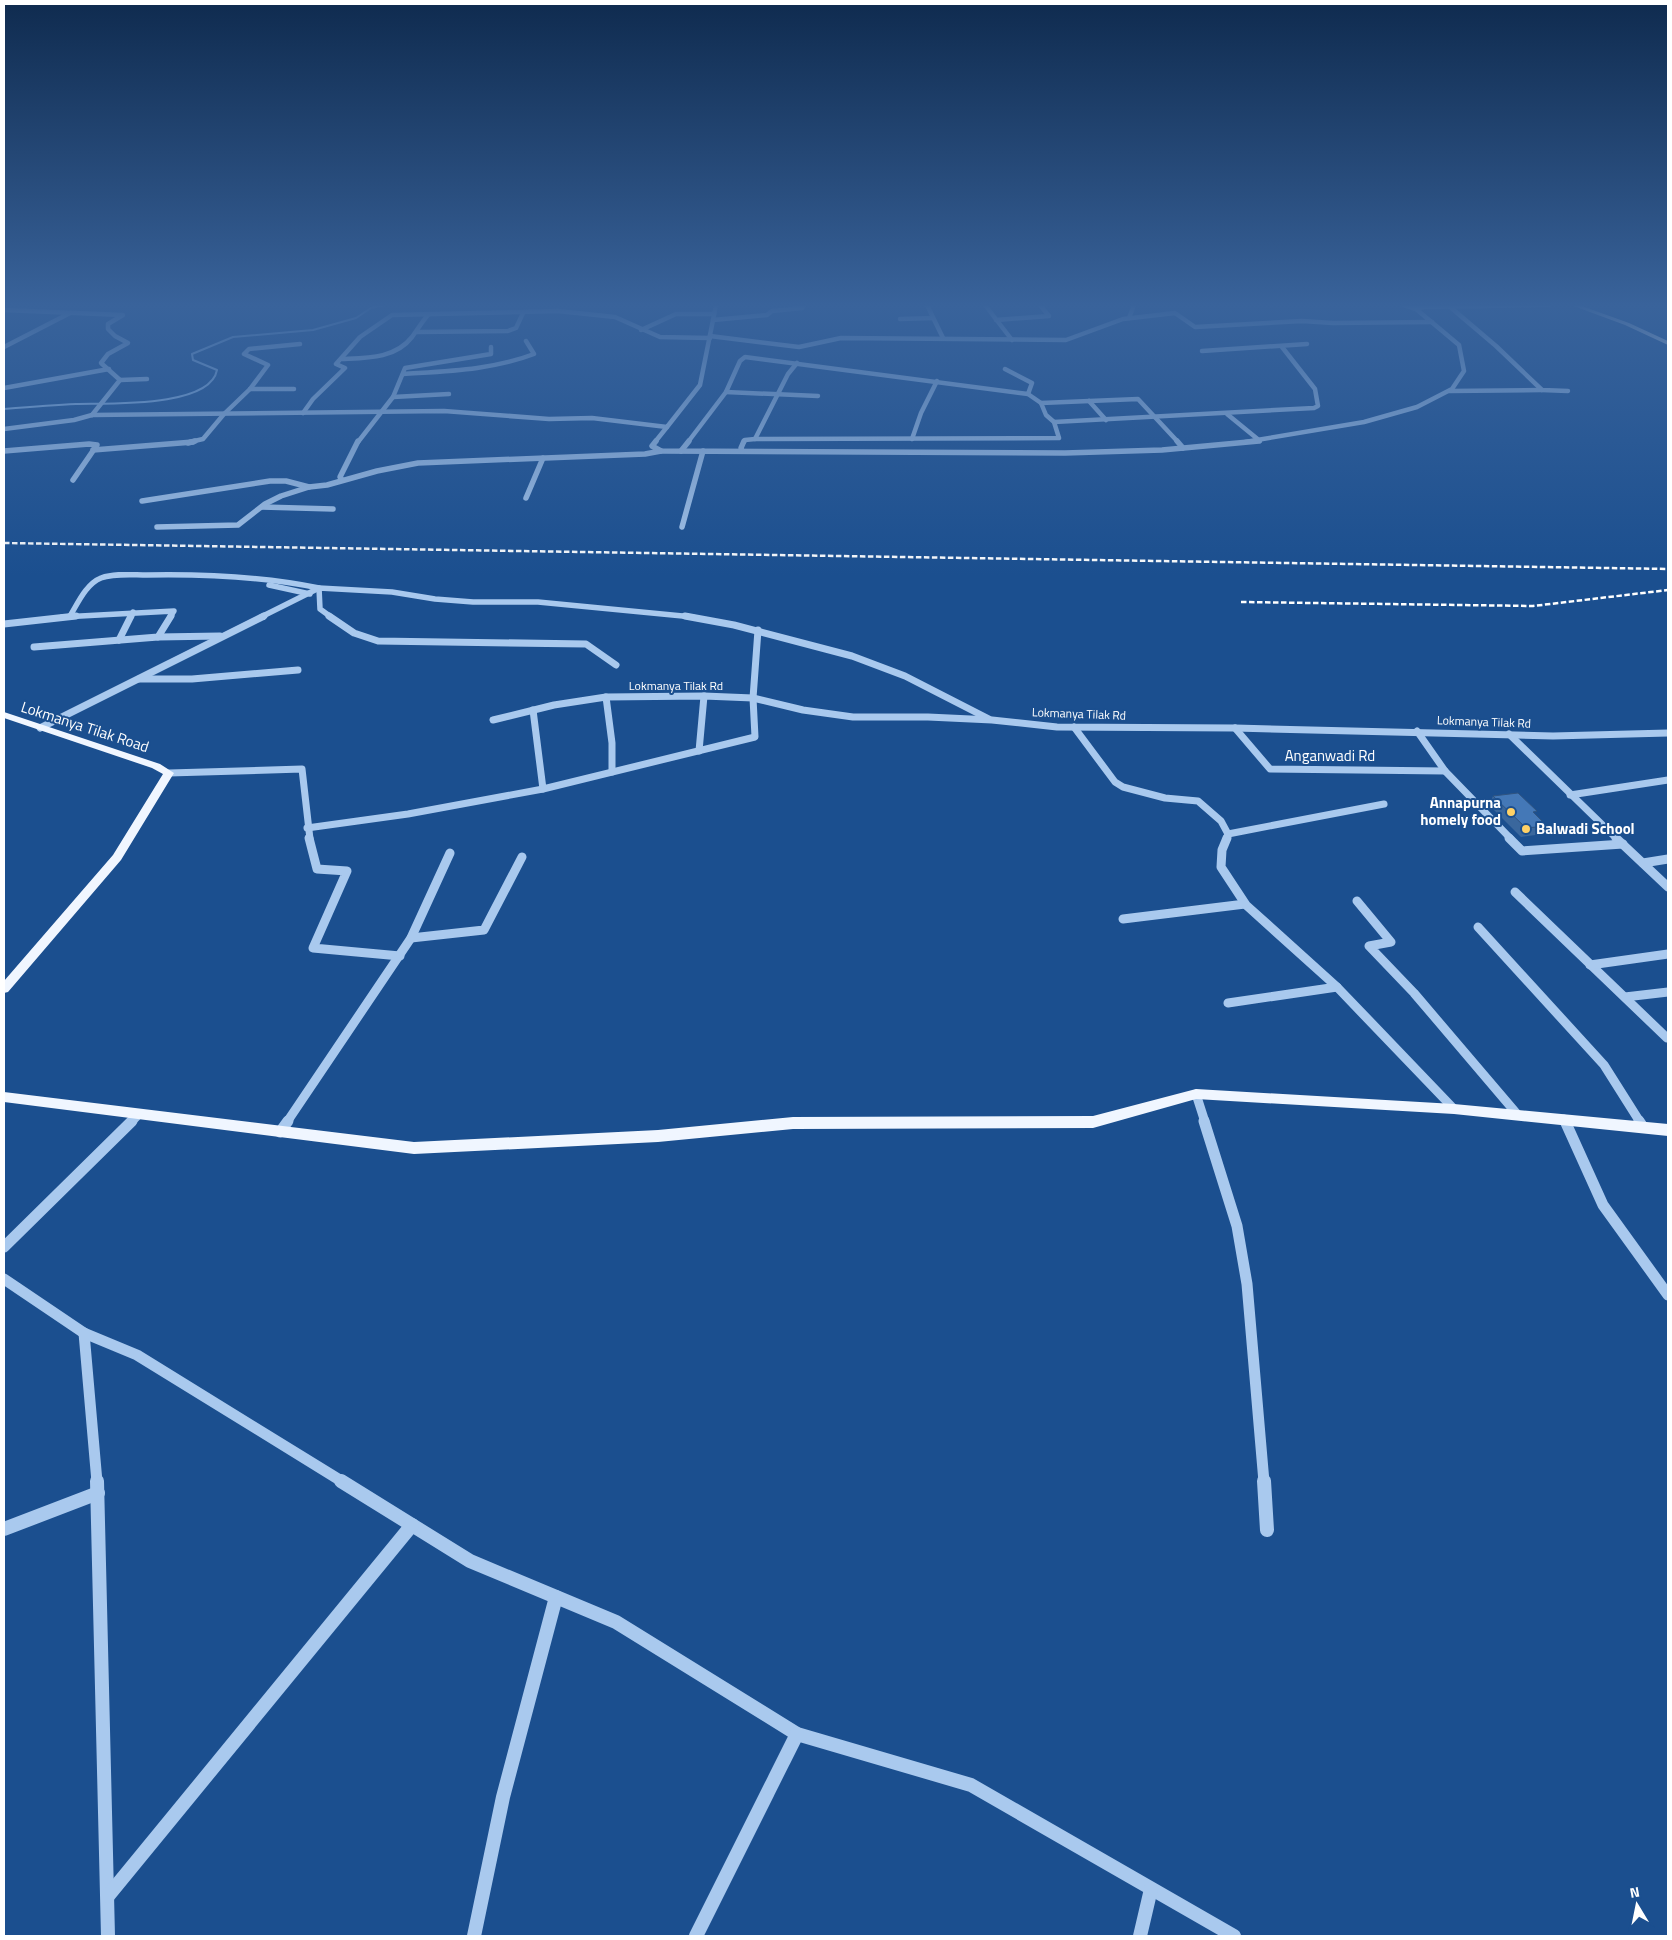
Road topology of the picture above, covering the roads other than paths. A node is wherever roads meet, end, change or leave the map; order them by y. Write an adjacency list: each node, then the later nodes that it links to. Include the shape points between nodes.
1 (107, 396): 21 (street)
2 (243, 396): 19 (street)
3 (317, 396): 18 (street)
4 (428, 396): 14 (street)
5 (692, 396): 25 (street)
6 (723, 396): 35 (street)
7 (778, 396): 27 (street)
8 (809, 396): 9 (street)
9 (818, 396)
10 (930, 396): 28 (street)
11 (1030, 396): 16 (street)
12 (1316, 396): 20 (street, via 1318,406 1314,408)
13 (1439, 396): 29 (street, via 1417,407 1364,422)
14 (393, 398): 17 (street)
15 (1089, 401): 16 (street); 22 (street, via 1138,399); 23 (street)
16 (1041, 403): 24 (street, via 1046,415)
17 (382, 412): 18 (street); 25 (street, via 592,418); 41 (street, via 361,436 340,477)
18 (303, 413): 19 (street)
19 (224, 414): 21 (street); 31 (street, via 203,439)
20 (1227, 414): 22 (street); 29 (street)
21 (92, 415): 26 (street)
22 (1156, 417): 23 (street); 32 (street)
23 (1106, 420): 24 (street)
24 (1054, 422): 28 (street, via 1059,438)
25 (667, 427): 34 (street, via 652,446)
26 (4, 429)
27 (755, 439): 28 (street); 37 (street, via 744,440)
28 (912, 439)
29 (1260, 441): 32 (street)
30 (198, 442): 31 (street)
31 (188, 443): 33 (street)
32 (1183, 448): 37 (street, via 1065,453)
33 (93, 450): 38 (street, via 97,445); 40 (street)
34 (661, 451): 35 (street); 39 (street)
35 (681, 451): 36 (street)
36 (703, 451): 37 (street); 48 (street)
37 (742, 451)
38 (4, 452)
39 (543, 458): 41 (street, via 418,463); 43 (street)
40 (72, 480)
41 (342, 480): 42 (street)
42 (309, 487): 44 (street, via 270,481); 45 (street, via 281,496)
43 (526, 498)
44 (142, 501)
45 (262, 507): 46 (street); 47 (street, via 238,525)
46 (333, 508)
47 (157, 527)
48 (682, 527)
49 (248, 582): 51 (street)
50 (319, 588): 51 (street); 53 (street, via 240,575 101,578 87,590); 55 (street, via 392,592 473,602 538,602 688,616); 60 (street, via 320,609 354,633 378,641 586,644)
51 (310, 594): 56 (street)
52 (133, 612): 53 (street); 57 (street, via 174,611); 58 (street)
53 (70, 616): 54 (street)
54 (4, 624)
55 (758, 630): 65 (street); 69 (street, via 888,669)
56 (224, 636): 57 (street); 62 (street)
57 (158, 637): 58 (street)
58 (119, 640): 59 (street)
59 (34, 647)
60 (616, 665)
61 (298, 670): 62 (street, via 192,679)
62 (137, 679): 71 (street)
63 (704, 696): 64 (street, Lokmanya Tilak Rd); 65 (street, Lokmanya Tilak Rd); 76 (street)
64 (606, 697): 66 (street, Lokmanya Tilak Rd); 78 (street)
65 (753, 698): 69 (street, Lokmanya Tilak Rd, via 803,710 853,716); 76 (street, via 754,737)
66 (533, 710): 68 (street, Lokmanya Tilak Rd); 81 (street)
67 (4, 716): 71 (main road, Lokmanya Tilak Road)
68 (493, 720)
69 (992, 720): 70 (street, Lokmanya Tilak Rd)
70 (1074, 727): 72 (street, Lokmanya Tilak Rd); 85 (street, via 1115,782 1165,798 1198,801 1221,821)
71 (40, 728): 79 (main road, Lokmanya Tilak Road)
72 (1234, 728): 73 (street, Lokmanya Tilak Rd); 77 (street, Anganwadi Rd, via 1270,769)
73 (1417, 731): 75 (street, Lokmanya Tilak Rd); 77 (street)
74 (1668, 733): 75 (street, Lokmanya Tilak Rd)
75 (1509, 734): 82 (street)
76 (699, 751): 78 (street)
77 (1445, 771): 86 (street, via 1522,851)
78 (612, 772): 81 (street)
79 (169, 773): 84 (street, via 302,769); 102 (main road, via 117,857)
80 (1668, 780): 82 (street)
81 (543, 790): 84 (street)
82 (1570, 795): 86 (street)
83 (1384, 804): 85 (street)
84 (307, 828): 99 (street, via 317,869 347,871 313,948)
85 (1228, 834): 94 (street, via 1222,850 1221,867)
86 (1623, 844): 90 (street)
87 (450, 852): 97 (street)
88 (522, 857): 97 (street, via 484,930)
89 (1668, 859): 90 (street)
90 (1642, 863): 91 (street)
91 (1668, 887)
92 (1516, 892): 100 (street)
93 (1357, 901): 111 (street, via 1391,942 1369,946 1414,992)
94 (1245, 904): 95 (street); 101 (street)
95 (1123, 919)
96 (1478, 927): 113 (street, via 1604,1065)
97 (410, 938): 99 (street)
98 (1668, 954): 100 (street)
99 (400, 956): 115 (street)
100 (1590, 965): 104 (street)
101 (1337, 987): 105 (street); 109 (street)
102 (4, 989)
103 (1668, 992): 104 (street)
104 (1625, 997): 106 (street)
105 (1228, 1003)
106 (1667, 1038)
107 (1196, 1094): 109 (main road); 115 (main road, via 1093,1122 794,1123 658,1136 414,1148); 123 (street, via 1237,1226 1247,1284)
108 (4, 1097): 110 (main road)
109 (1454, 1109): 111 (main road)
110 (139, 1114): 115 (main road); 116 (street)
111 (1517, 1114): 112 (main road)
112 (1564, 1119): 113 (main road); 118 (street, via 1603,1205)
113 (1643, 1127): 114 (main road)
114 (1668, 1130)
115 (280, 1132)
116 (4, 1247)
117 (4, 1279): 119 (street)
118 (1668, 1295)
119 (84, 1333): 120 (street); 121 (street, via 137,1355)
120 (98, 1493): 122 (street); 127 (street, via 102,1758)
121 (412, 1525): 124 (street, via 470,1561); 127 (street)
122 (4, 1529)
123 (1267, 1530)
124 (556, 1597): 125 (street, via 616,1622); 129 (street, via 503,1797)
125 (797, 1734): 126 (street, via 971,1785); 130 (street)
126 (1152, 1889): 131 (street); 132 (street)
127 (108, 1896): 128 (street)
128 (108, 1936)
129 (474, 1936)
130 (696, 1936)
131 (1140, 1936)
132 (1234, 1936)

